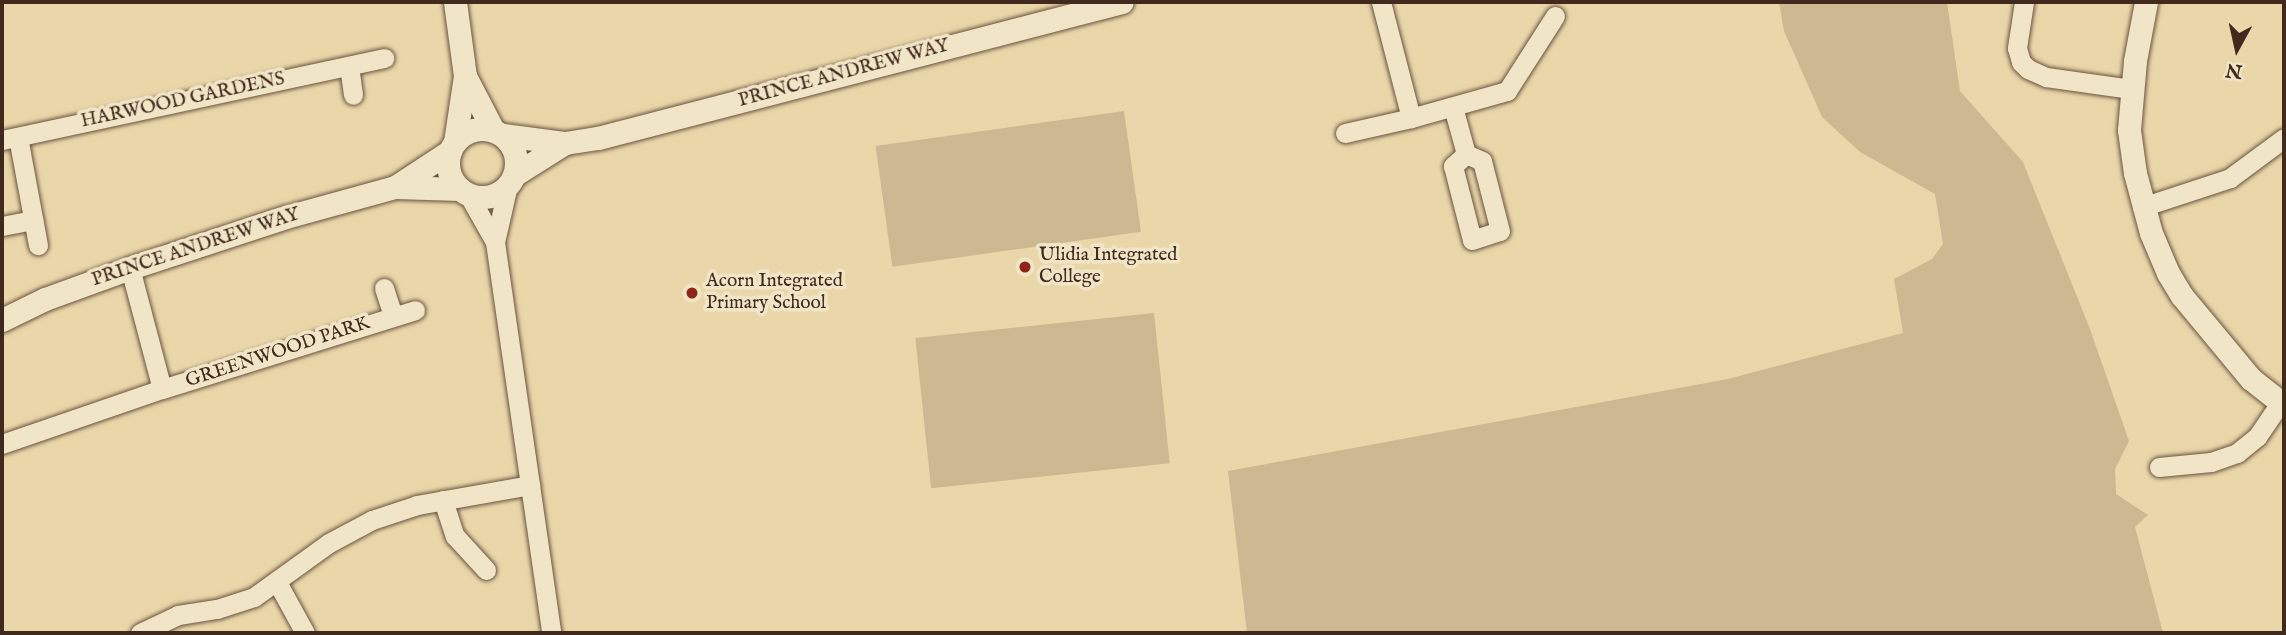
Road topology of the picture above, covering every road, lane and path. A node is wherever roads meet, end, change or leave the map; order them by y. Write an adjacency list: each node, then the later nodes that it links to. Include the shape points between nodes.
1 (455, 2): 9 (street)
2 (1122, 2): 18 (street, PRINCE ANDREW WAY)
3 (1381, 2): 13 (street)
4 (2024, 2): 10 (street, via 2017,48 2028,69 2041,76)
5 (2146, 2): 10 (street)
6 (1555, 16): 12 (street, via 1507,91)
7 (384, 58): 8 (street, HARWOOD GARDENS)
8 (349, 66): 11 (street); 17 (street, HARWOOD GARDENS)
9 (465, 76): 14 (street); 19 (street)
10 (2131, 89): 24 (street, via 2130,143)
11 (353, 95)
12 (1454, 107): 13 (street); 20 (street)
13 (1411, 118): 15 (street)
14 (498, 132): 18 (street, PRINCE ANDREW WAY); 19 (street, via 472,130); 21 (street, via 515,152)
15 (1345, 133)
16 (2284, 138): 24 (street, via 2230,178)
17 (10, 139): 25 (street, HARWOOD GARDENS)
18 (565, 143): 21 (street, PRINCE ANDREW WAY)
19 (452, 146): 22 (street, PRINCE ANDREW WAY); 23 (street, via 449,172)
20 (1466, 155)
21 (511, 180): 23 (street, via 488,197); 27 (street)
22 (395, 187): 23 (street, PRINCE ANDREW WAY); 29 (street, PRINCE ANDREW WAY)
23 (464, 191): 27 (street)
24 (2142, 207): 35 (street, via 2163,263 2182,296 2251,379)
25 (33, 220): 26 (street); 28 (street, HARWOOD GARDENS)
26 (2, 226)
27 (495, 242): 38 (street)
28 (38, 245)
29 (130, 268): 33 (street, PRINCE ANDREW WAY); 34 (street, GREENWOOD PARK)
30 (384, 288): 32 (street, GREENWOOD PARK)
31 (415, 310): 32 (street, GREENWOOD PARK)
32 (394, 316): 34 (street, GREENWOOD PARK)
33 (2, 320)
34 (162, 389): 36 (street, GREENWOOD PARK)
35 (2282, 404): 37 (street, via 2257,437 2237,453 2211,462)
36 (2, 444)
37 (2159, 467)
38 (530, 485): 39 (street); 44 (street)
39 (443, 500): 40 (street, via 455,536); 41 (street, via 390,513 356,528)
40 (486, 570)
41 (277, 582): 42 (street, via 236,604 178,615); 43 (street)
42 (140, 633)
43 (305, 633)
44 (551, 633)

